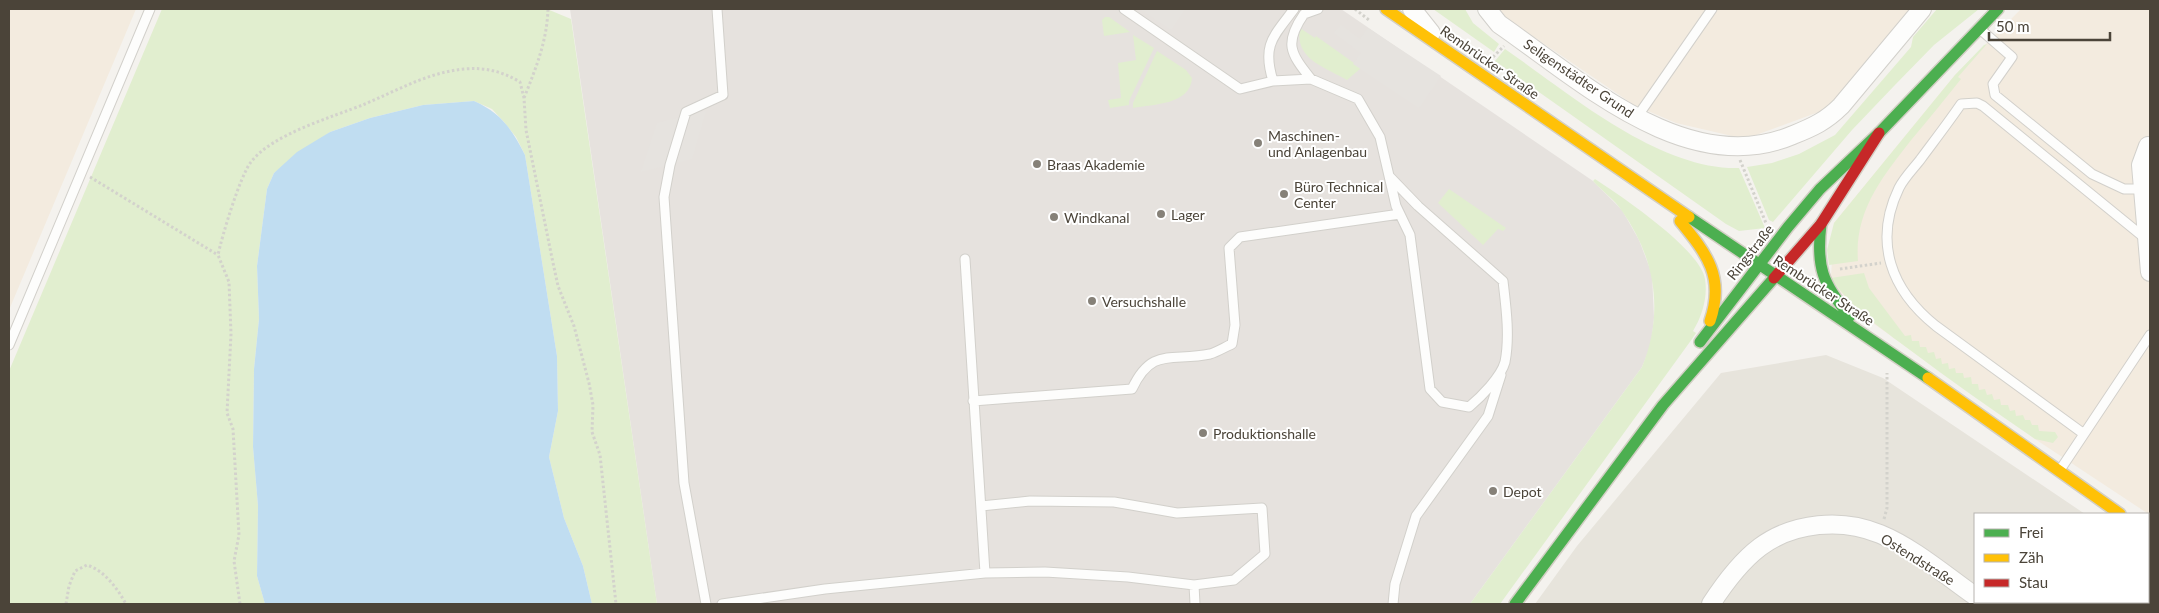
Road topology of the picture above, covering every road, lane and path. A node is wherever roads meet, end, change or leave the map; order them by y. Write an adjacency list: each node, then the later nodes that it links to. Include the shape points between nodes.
1 (150, 9): 24 (lane)
2 (548, 9): 19 (path, via 540,59)
3 (717, 9): 58 (lane, via 723,95 686,112 664,197 684,483)
4 (1124, 9): 18 (lane, via 1240,89)
5 (1294, 9): 18 (lane, via 1270,42 1268,64)
6 (1318, 9): 17 (lane, via 1304,14 1292,35 1290,48)
7 (1386, 9): 15 (main road, Rembrücker Straße)
8 (1412, 9): 15 (street)
9 (1487, 9): 14 (street, Seligenstädter Grund, via 1499,24)
10 (1712, 9): 20 (lane)
11 (1922, 9): 23 (street, Seligenstädter Grund, via 1828,120 1783,140)
12 (1998, 9): 13 (main road, Ringstraße)
13 (1979, 28): 21 (main road, Ringstraße); 26 (lane, via 2012,57 1993,84 1995,95 2092,174 2124,189)
14 (1513, 33): 16 (path, via 1494,58); 20 (street, Seligenstädter Grund, via 1601,96)
15 (1440, 46): 27 (main road, Rembrücker Straße)
16 (1486, 52)
17 (1311, 79): 18 (lane); 25 (lane, via 1358,99 1380,137)
18 (1273, 81)
19 (524, 98): 32 (path, via 520,82 504,73 466,69 433,74 269,145 250,162); 57 (path, via 526,130 558,286 574,326 593,405 592,432 600,455)
20 (1637, 117): 23 (street, Seligenstädter Grund, via 1683,138)
21 (1879, 133): 29 (main road, Ringstraße); 30 (main road, Ringstraße, via 1820,189)
22 (2148, 146): 26 (street, via 2141,165)
23 (1734, 148): 30 (path, via 1768,226)
24 (82, 172): 32 (path); 41 (lane)
25 (1391, 181): 28 (lane); 43 (lane, via 1503,281 1507,321)
26 (2142, 189): 31 (street)
27 (1648, 190): 35 (main road, Rembrücker Straße); 39 (main road, via 1698,243 1714,272 1717,296)
28 (1400, 214): 43 (lane, via 1410,235 1430,389 1442,402 1469,407 1485,394); 44 (lane, via 1240,237 1228,248 1235,325 1232,344 1211,354 1157,359 1140,373 1132,389)
29 (1821, 224): 36 (main road, via 1818,258); 38 (main road, Ringstraße)
30 (1780, 236): 35 (main road, Ringstraße)
31 (2147, 240): 34 (lane, via 1983,106 1968,103 1962,104 1900,186 1888,219 1886,237); 37 (street)
32 (218, 255): 56 (path, via 229,282 231,334 227,413 233,429 239,535 234,561)
33 (965, 260): 44 (lane)
34 (1890, 262): 36 (path); 46 (lane, via 1906,298 1922,316)
35 (1758, 264): 38 (main road, Rembrücker Straße); 39 (main road, Ringstraße)
36 (1821, 272): 42 (main road, via 1835,299)
37 (2150, 272)
38 (1777, 276): 42 (main road, Rembrücker Straße); 45 (main road, Ringstraße)
39 (1704, 334): 45 (main road, Ringstraße)
40 (2150, 335): 46 (lane)
41 (9, 345)
42 (1884, 348): 47 (main road, Rembrücker Straße); 50 (path, via 1887,508)
43 (1505, 364): 61 (lane, via 1488,416 1416,516 1395,584)
44 (974, 401): 48 (lane)
45 (1663, 405): 62 (main road, Ringstraße)
46 (2084, 434): 47 (lane)
47 (2059, 472): 49 (main road, Rembrücker Straße)
48 (981, 506): 51 (lane); 52 (lane, via 1030,501 1114,502 1177,513 1262,508 1265,554 1234,580)
49 (2119, 513)
50 (1880, 534): 53 (street, Ostendstraße); 63 (street, Ostendstraße, via 1835,523 1784,535 1761,546 1751,555)
51 (985, 573): 52 (lane, via 1063,573); 59 (lane, via 825,589)
52 (1194, 585): 60 (lane)
53 (1974, 595)
54 (66, 604): 55 (path, via 75,571 87,565 99,568)
55 (126, 604)
56 (240, 604)
57 (616, 604)
58 (706, 604)
59 (722, 604)
60 (1195, 604)
61 (1393, 604)
62 (1516, 604)
63 (1711, 604)

